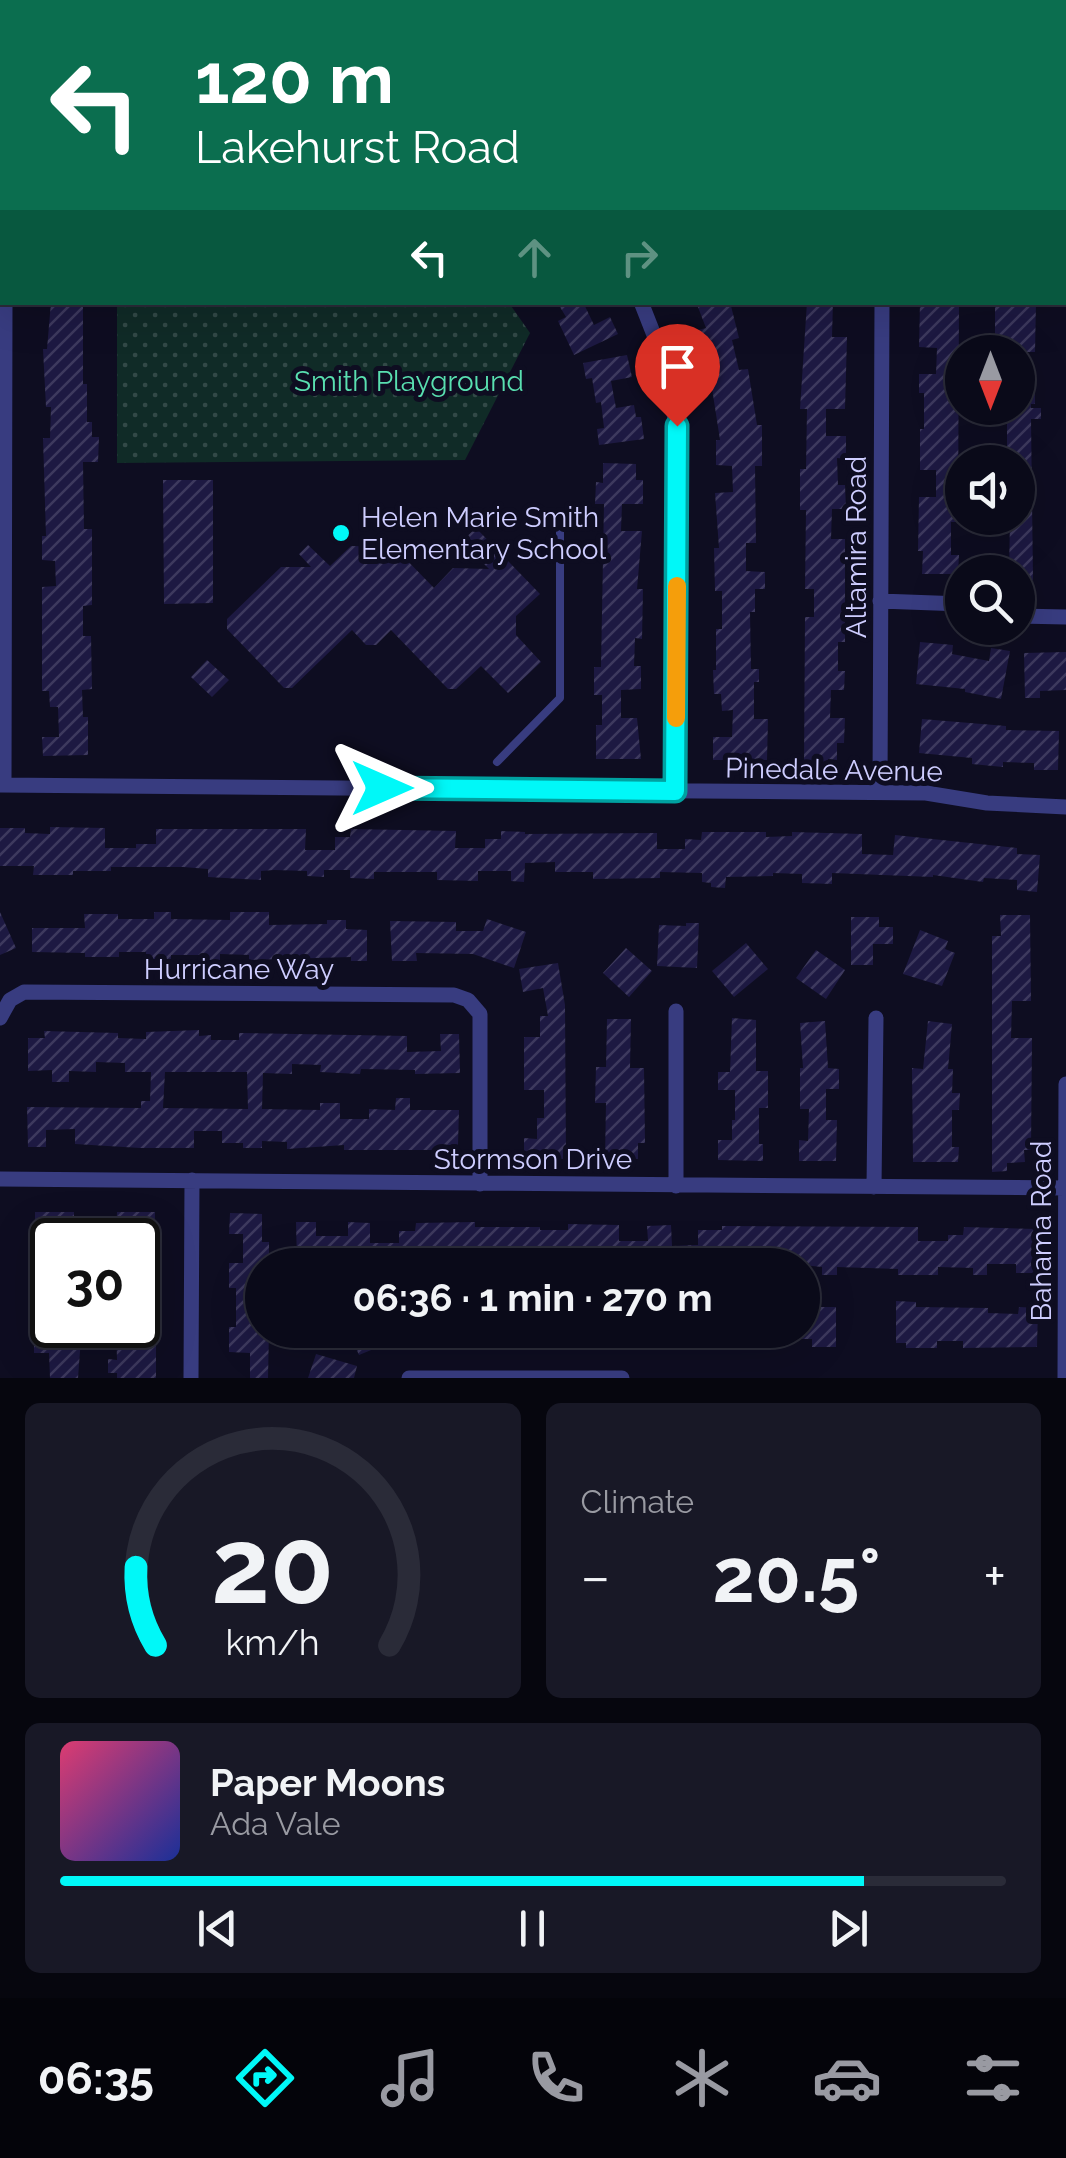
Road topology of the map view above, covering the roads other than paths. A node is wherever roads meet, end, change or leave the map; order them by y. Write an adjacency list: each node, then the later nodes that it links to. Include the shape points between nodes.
1 (5, 305): 10 (street)
2 (642, 305): 11 (street, via 668,368 679,446)
3 (882, 305): 5 (street, Altamira Road)
4 (560, 529): 9 (lane, via 560,698)
5 (880, 601): 6 (street); 12 (street, Altamira Road)
6 (945, 603)
7 (1035, 616): 8 (street)
8 (1066, 617)
9 (497, 762)
10 (2, 785): 11 (street, Pinedale Avenue)
11 (675, 791): 12 (street, Pinedale Avenue)
12 (880, 792): 13 (street, Pinedale Avenue)
13 (1066, 807)
14 (676, 1010): 21 (street)
15 (0, 1018): 20 (street, Hurricane Way, via 24,992 454,995 480,1014)
16 (876, 1018): 22 (street)
17 (1066, 1084): 23 (street, Bahama Road)
18 (0, 1179): 19 (street, Stormson Drive)
19 (192, 1180): 20 (street, Stormson Drive); 24 (street)
20 (480, 1184): 21 (street, Stormson Drive)
21 (676, 1186): 22 (street, Stormson Drive)
22 (874, 1187): 23 (street, Stormson Drive)
23 (1066, 1188): 27 (street, Bahama Road)
24 (192, 1378)
25 (409, 1378): 26 (street)
26 (622, 1378)
27 (1065, 1378)

